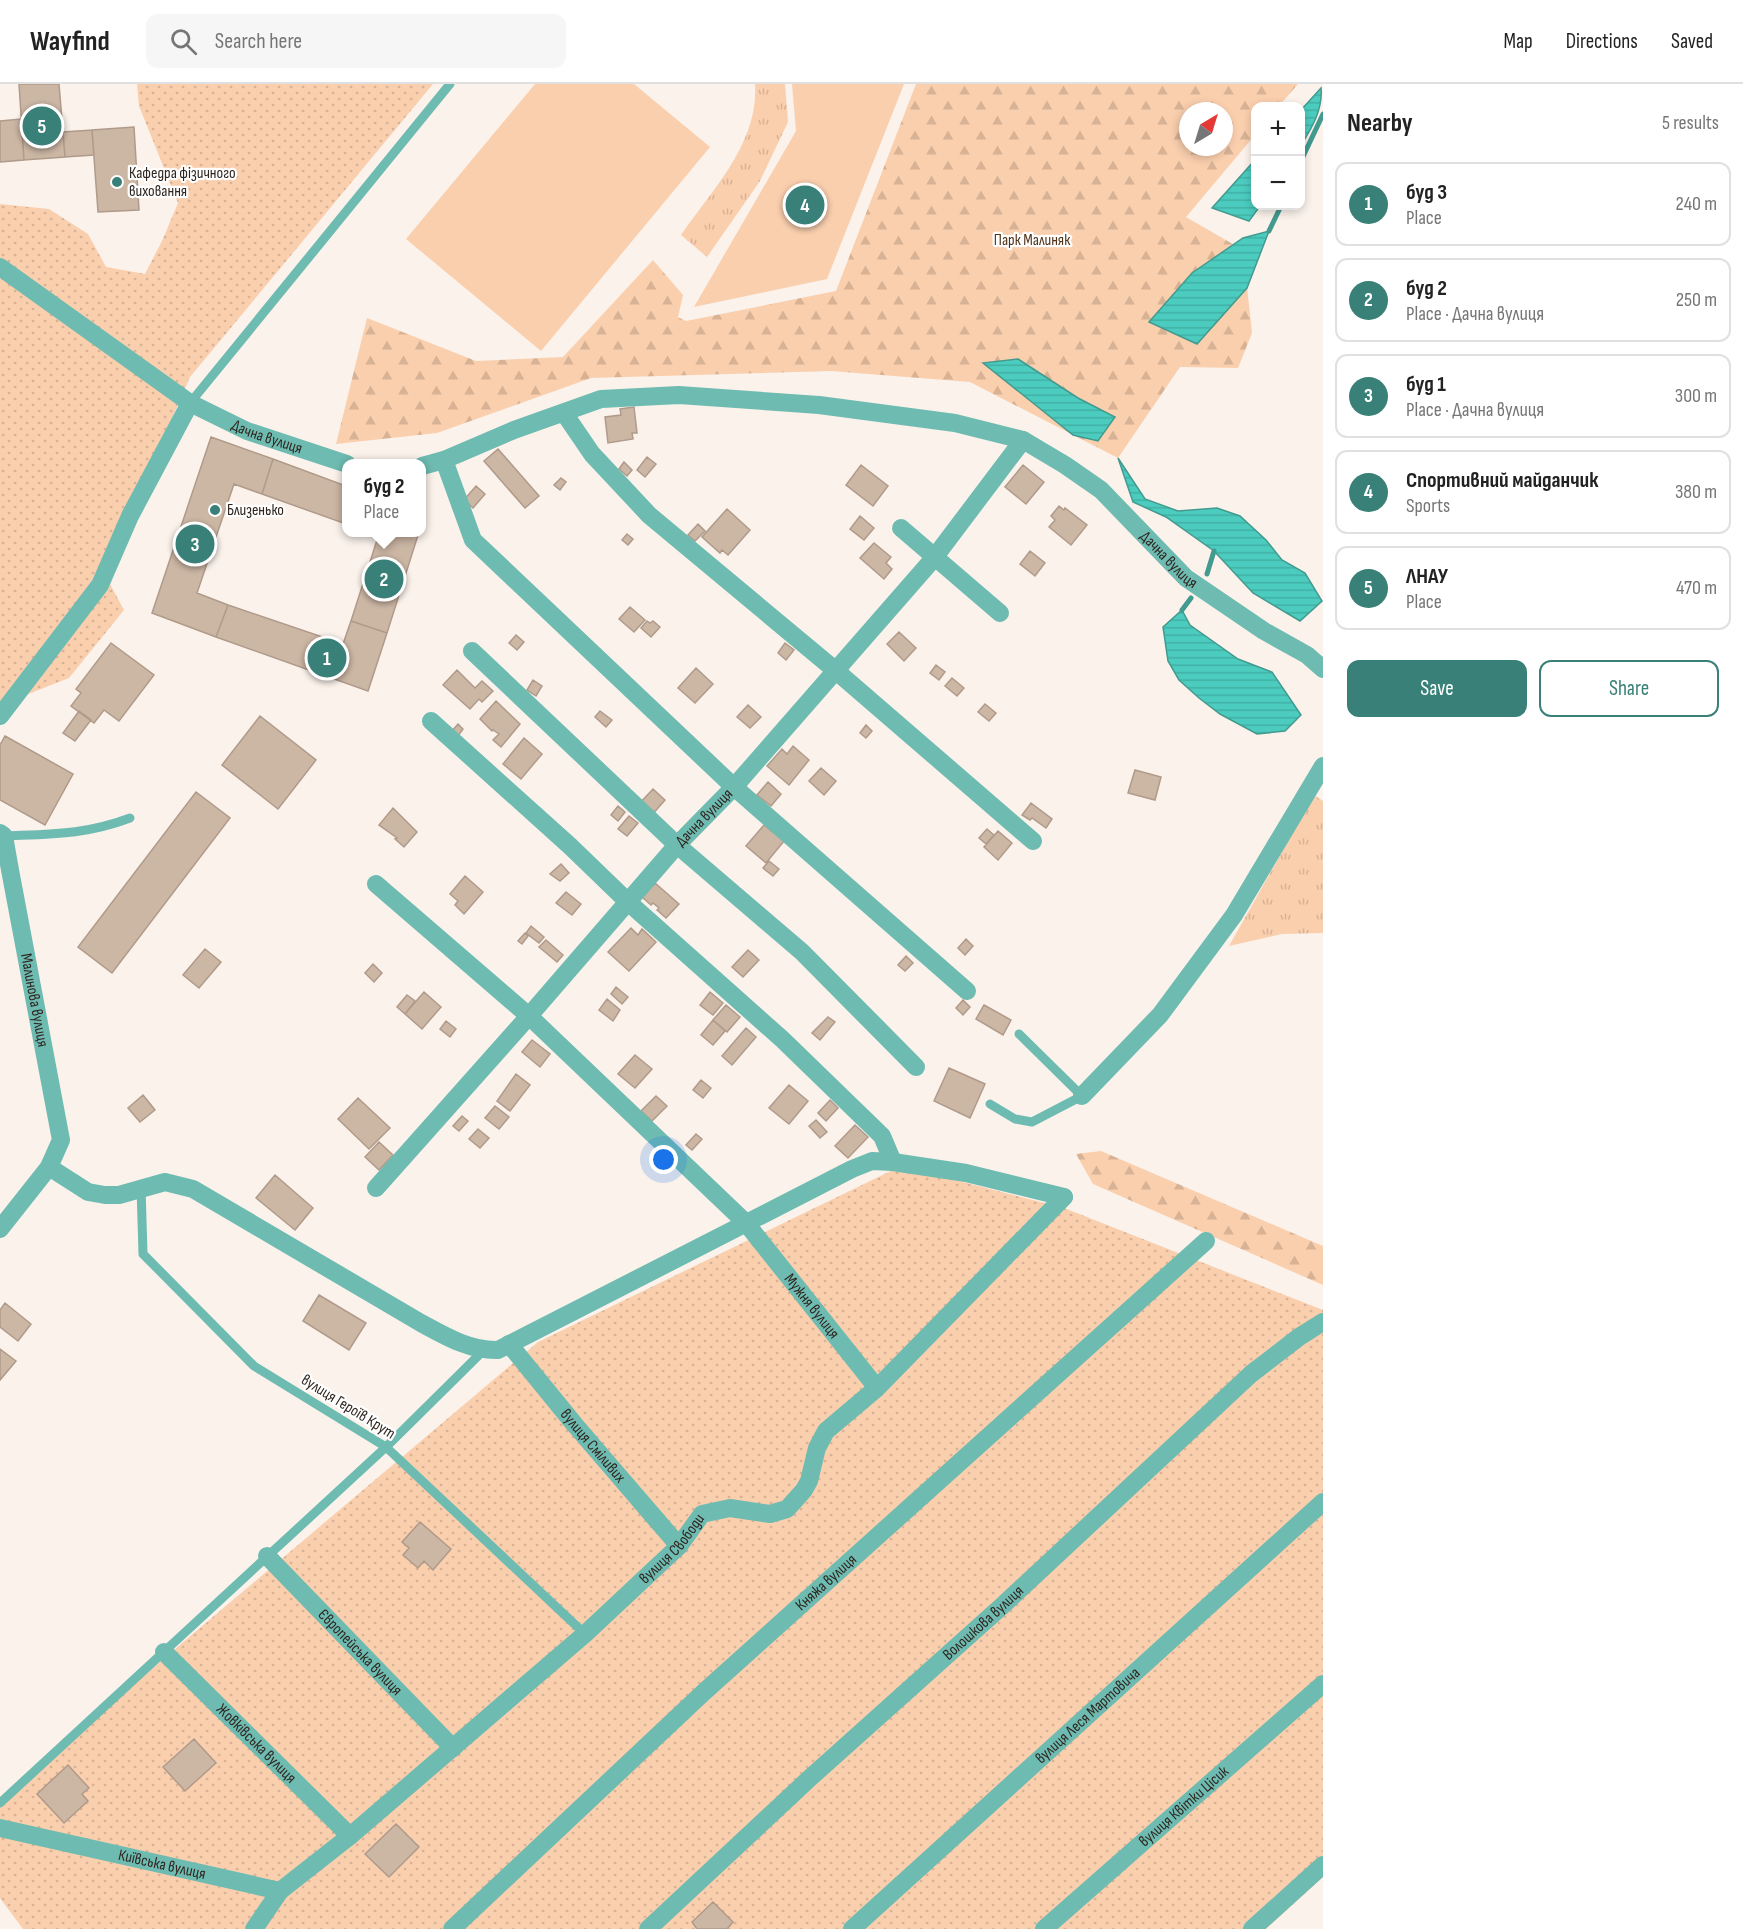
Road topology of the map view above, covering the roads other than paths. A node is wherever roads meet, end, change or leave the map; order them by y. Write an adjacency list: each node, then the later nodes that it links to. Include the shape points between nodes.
1 (450, 84): 3 (lane)
2 (0, 267): 3 (street, Дачна вулиця)
3 (190, 403): 7 (street, Дачна вулиця, via 247,431); 15 (street, via 130,516 100,585)
4 (564, 412): 5 (street, Дачна вулиця, via 601,399 679,395 841,408 955,423); 6 (street, Дачна вулиця); 14 (street, via 592,454 649,515)
5 (1023, 440): 10 (street, Дачна вулиця); 13 (street, Дачна вулиця, via 1101,490 1186,578)
6 (444, 460): 8 (street, Дачна вулиця); 18 (street, via 473,540)
7 (342, 462)
8 (426, 465)
9 (901, 528): 10 (street)
10 (934, 558): 11 (street); 14 (street, Дачна вулиця)
11 (1000, 613)
12 (472, 651): 22 (street)
13 (1323, 669)
14 (835, 670): 18 (street, Дачна вулиця); 21 (street)
15 (0, 716)
16 (431, 721): 25 (street)
17 (1323, 766): 30 (street, via 1234,915 1160,1015)
18 (734, 786): 22 (street, Дачна вулиця); 26 (street)
19 (130, 818): 20 (lane, via 104,828 72,833)
20 (2, 834): 23 (street, Малинова вулиця)
21 (1033, 842)
22 (677, 845): 25 (street, Дачна вулиця); 29 (street, via 802,952)
23 (5, 874): 33 (street, Малинова вулиця, via 61,1140)
24 (376, 884): 27 (street, Мужня вулиця)
25 (628, 902): 27 (street, Дачна вулиця); 32 (street, via 783,1040 882,1136)
26 (968, 991)
27 (530, 1016): 35 (street, Дачна вулиця); 36 (street, Мужня вулиця)
28 (1019, 1034): 30 (lane)
29 (916, 1067)
30 (1082, 1096): 31 (lane, via 1032,1122 1015,1119)
31 (990, 1104)
32 (893, 1162): 36 (street, via 872,1161 852,1169); 42 (street, вулиця Свободи, via 966,1173 1064,1197)
33 (49, 1167): 34 (street, via 88,1192 119,1195); 37 (street, Малинова вулиця)
34 (141, 1187): 41 (street, via 165,1182 193,1189 421,1323 452,1340); 43 (lane, вулиця Героїв Крут, via 143,1254 254,1366)
35 (376, 1188)
36 (746, 1223): 40 (street); 42 (street, Мужня вулиця)
37 (0, 1229)
38 (1206, 1241): 57 (street, Княжа вулиця, via 705,1692)
39 (1323, 1322): 58 (street, Волошкова вулиця, via 1251,1374)
40 (509, 1344): 41 (street, via 498,1350); 45 (street, вулиця Сміливих)
41 (484, 1350): 43 (lane)
42 (877, 1388): 45 (street, вулиця Свободи, via 826,1431 817,1448 809,1481 787,1509 770,1514 730,1508 702,1514)
43 (386, 1447): 46 (lane); 47 (lane, вулиця Героїв Крут)
44 (1323, 1502): 59 (street, вулиця Леся Мартовича)
45 (679, 1546): 47 (street, вулиця Свободи)
46 (267, 1556): 48 (lane); 50 (street, Європейська вулиця)
47 (585, 1634): 50 (street, вулиця Свободи)
48 (164, 1652): 51 (lane); 53 (street, Жовківська вулиця)
49 (1323, 1684): 60 (street, вулиця Квітки Цісик)
50 (453, 1748): 53 (street, вулиця Свободи)
51 (0, 1803)
52 (0, 1828): 55 (street, Київська вулиця)
53 (350, 1836): 55 (street, вулиця Свободи)
54 (1323, 1865): 61 (street)
55 (280, 1891): 56 (street)
56 (254, 1929)
57 (452, 1929)
58 (648, 1929)
59 (852, 1929)
60 (1044, 1929)
61 (1252, 1929)

